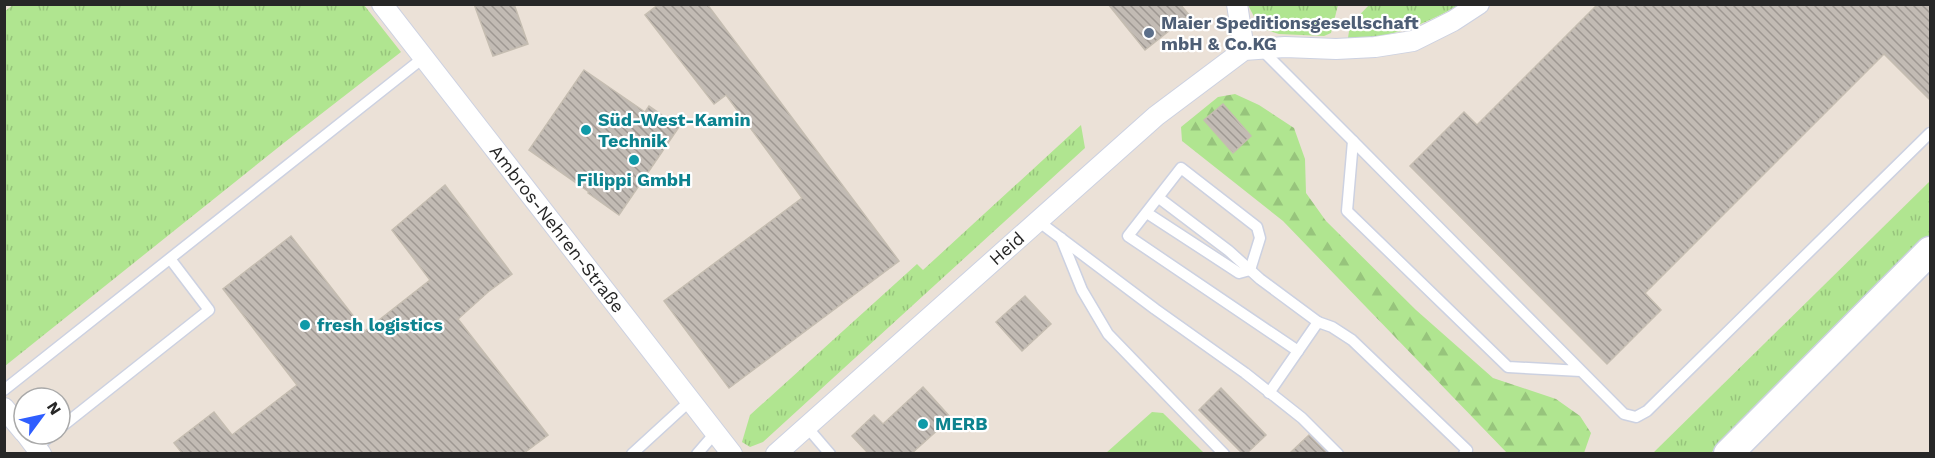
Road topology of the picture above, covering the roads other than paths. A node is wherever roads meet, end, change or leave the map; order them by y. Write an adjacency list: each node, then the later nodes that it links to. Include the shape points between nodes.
1 (382, 4): 5 (street, Ambros-Nehren-Straße)
2 (1237, 4): 4 (street)
3 (1479, 4): 4 (street, via 1413,41 1355,48)
4 (1253, 49): 7 (lane); 10 (street, Heid, via 1156,116)
5 (423, 58): 13 (lane); 20 (street, Ambros-Nehren-Straße)
6 (1930, 133): 17 (lane, via 1647,411 1636,417 1624,414)
7 (1353, 141): 17 (lane); 17 (lane, via 1347,211 1508,367)
8 (1159, 198): 9 (lane); 14 (lane); 14 (lane, via 1181,168 1257,227 1260,238)
9 (1147, 213): 14 (lane, via 1239,273); 16 (lane, via 1128,237)
10 (1038, 220): 11 (lane); 22 (street, Heid)
11 (1061, 238): 19 (lane); 29 (lane, via 1082,290 1107,334)
12 (1930, 251): 32 (main road)
13 (171, 260): 18 (lane); 21 (lane, via 209,310)
14 (1250, 270): 15 (lane)
15 (1318, 322): 16 (lane); 31 (lane, via 1352,340 1467,450)
16 (1298, 351): 19 (lane)
17 (1581, 371)
18 (4, 390)
19 (1269, 393): 30 (lane)
20 (691, 400): 23 (street, Ambros-Nehren-Straße); 24 (lane)
21 (72, 418)
22 (806, 426): 27 (street, Heid); 28 (lane)
23 (716, 432): 25 (lane); 26 (street, Ambros-Nehren-Straße)
24 (632, 453)
25 (697, 453)
26 (732, 453)
27 (776, 453)
28 (830, 453)
29 (1224, 453)
30 (1338, 453)
31 (1464, 453)
32 (1728, 453)

